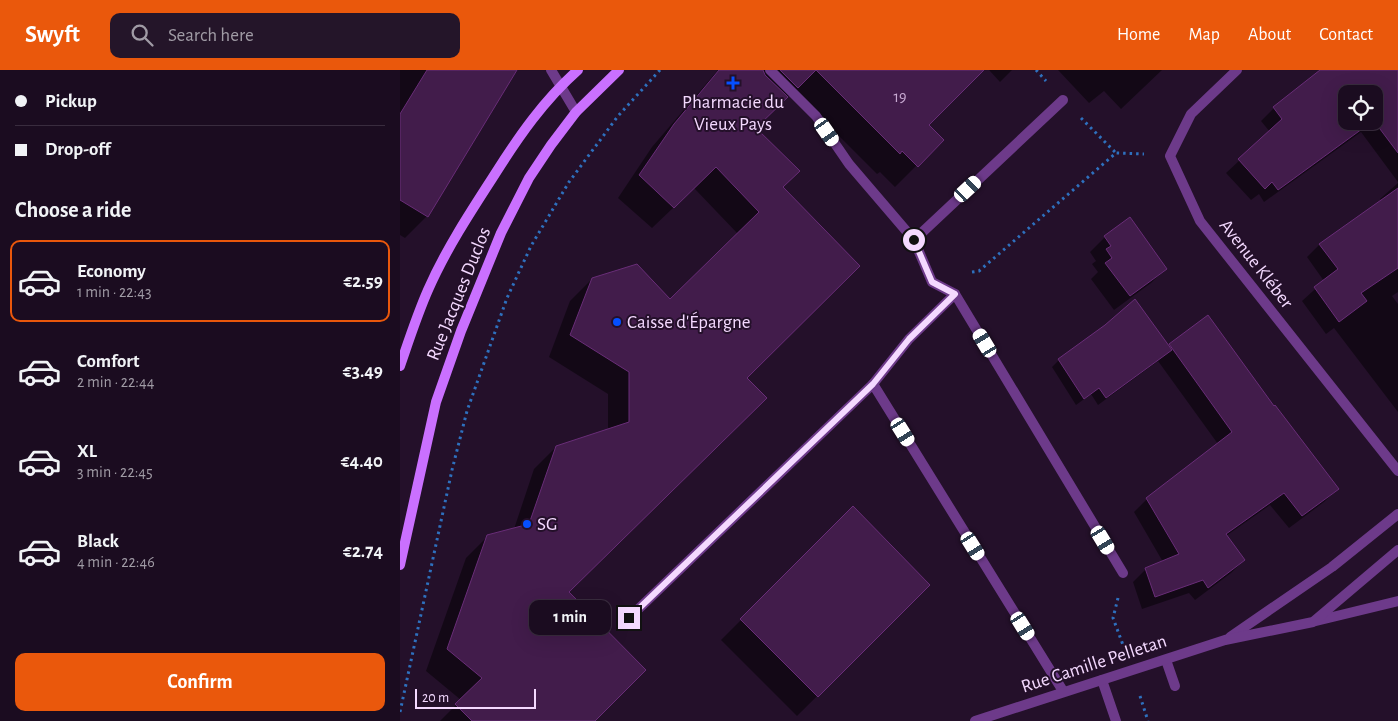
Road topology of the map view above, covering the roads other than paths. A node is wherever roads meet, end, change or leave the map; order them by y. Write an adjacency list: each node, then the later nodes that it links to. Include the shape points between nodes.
1 (551, 70): 6 (street)
2 (578, 70): 6 (main road, Rue Jacques Duclos)
3 (620, 70): 8 (main road, Rue Jacques Duclos)
4 (770, 70): 9 (street, via 816,116 849,164)
5 (1237, 70): 13 (street, Avenue Kléber, via 1191,114 1170,156 1200,221)
6 (561, 86): 8 (street); 11 (main road, Rue Jacques Duclos, via 519,137 450,248 428,291)
7 (1063, 100): 9 (street)
8 (576, 112): 16 (main road, Rue Jacques Duclos, via 525,186 501,233 461,331 436,402)
9 (914, 240): 10 (street, via 932,282)
10 (955, 294): 12 (street, via 909,339); 17 (street)
11 (400, 366)
12 (873, 384): 19 (street); 25 (street)
13 (1398, 471)
14 (1398, 514): 21 (street, Rue Camille Pelletan, via 1332,567)
15 (1398, 550): 20 (street, Rue Camille Pelletan)
16 (400, 565)
17 (1123, 573)
18 (1398, 601): 20 (street, Rue Camille Pelletan)
19 (629, 618)
20 (1313, 622): 21 (street, Rue Camille Pelletan)
21 (1225, 640): 22 (street, Rue Camille Pelletan)
22 (1166, 660): 23 (street, Rue Camille Pelletan); 24 (street)
23 (1102, 680): 25 (street, Rue Camille Pelletan); 27 (street)
24 (1175, 686)
25 (1063, 691): 26 (street, Rue Camille Pelletan)
26 (975, 721)
27 (1116, 721)

